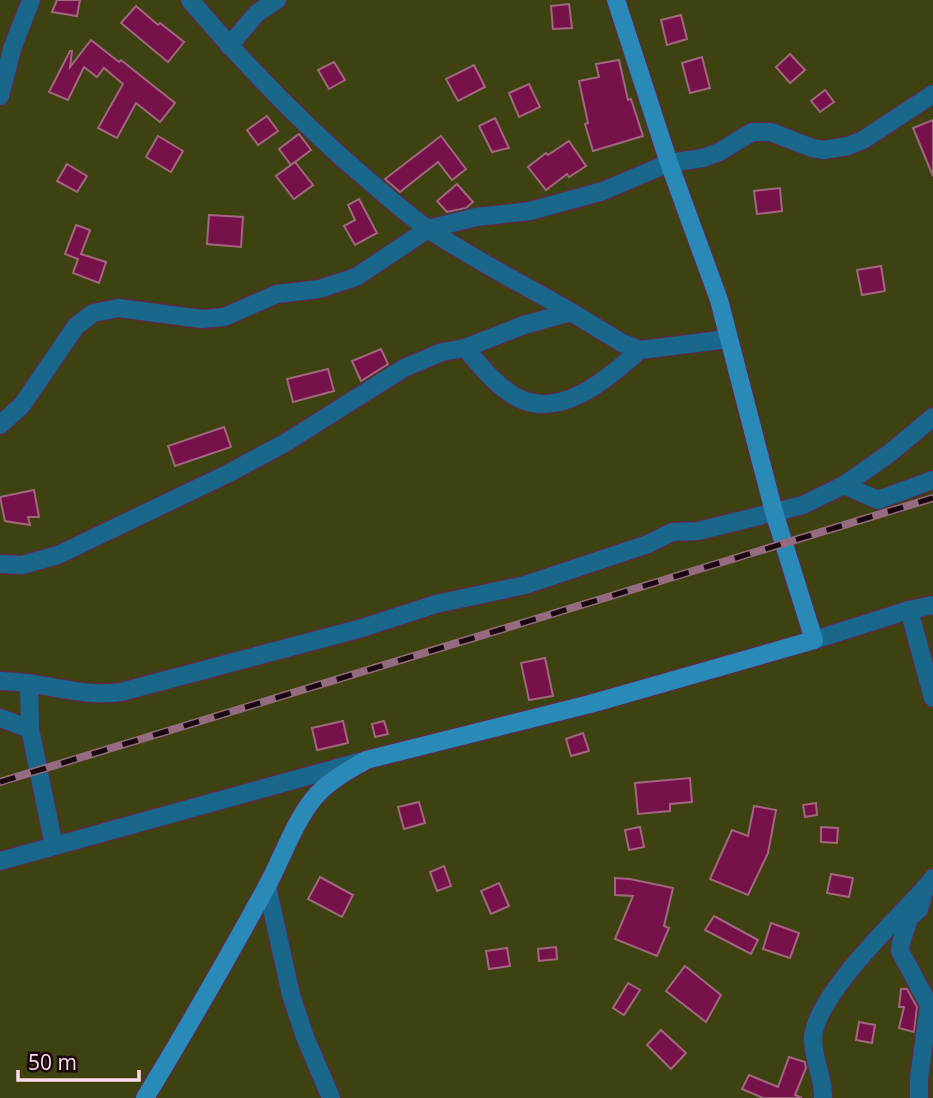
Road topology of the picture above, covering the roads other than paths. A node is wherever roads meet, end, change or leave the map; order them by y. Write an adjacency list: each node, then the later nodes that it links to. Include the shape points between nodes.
1 (31, 0): 7 (street)
2 (190, 0): 5 (street)
3 (277, 0): 5 (street, via 257,13)
4 (616, 0): 8 (street)
5 (229, 46): 9 (street, via 335,152)
6 (933, 94): 8 (street, via 863,140 837,149 812,148 759,131 703,158)
7 (0, 96)
8 (670, 163): 9 (street, via 568,201); 11 (street, via 711,275)
9 (428, 229): 10 (street); 15 (street, via 356,276 319,289 277,295 224,317 202,319 118,308 93,313 76,326 22,405)
10 (571, 312): 12 (street); 13 (street)
11 (728, 339): 13 (street); 18 (street)
12 (465, 348): 13 (street, via 514,396 538,405 562,401 607,379); 19 (street, via 404,368 285,443 58,555 22,565)
13 (640, 350)
14 (933, 417): 17 (street)
15 (0, 425)
16 (933, 480): 17 (street, via 878,500)
17 (844, 485): 18 (street, via 803,506)
18 (774, 512): 22 (street); 24 (street, via 698,531 673,532 526,585 436,604 121,692 96,695)
19 (0, 564)
20 (933, 605): 21 (street)
21 (909, 610): 22 (street); 25 (street)
22 (814, 640): 28 (street, via 590,704)
23 (0, 681): 24 (street)
24 (29, 683): 27 (street)
25 (933, 698)
26 (0, 718): 27 (street)
27 (30, 729): 29 (street)
28 (366, 760): 29 (street); 32 (street, via 314,798)
29 (54, 846): 30 (street)
30 (0, 861)
31 (929, 883): 35 (street, via 842,981 819,1016 813,1040); 36 (street, via 919,909 909,918 900,951 929,1005)
32 (267, 886): 33 (street); 34 (street, via 291,995)
33 (145, 1098)
34 (331, 1098)
35 (823, 1098)
36 (919, 1098)

